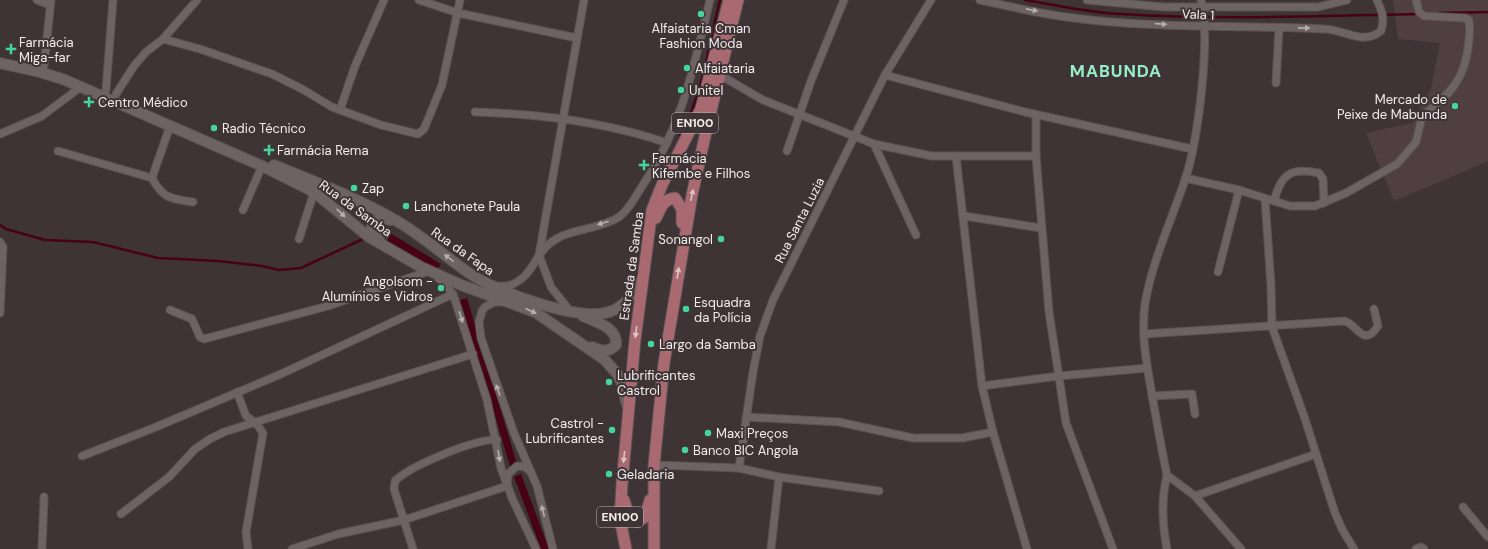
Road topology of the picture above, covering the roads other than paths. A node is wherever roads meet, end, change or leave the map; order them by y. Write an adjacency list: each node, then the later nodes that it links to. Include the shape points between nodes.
1 (37, 0): 18 (street)
2 (113, 0): 32 (street)
3 (197, 0): 24 (street)
4 (384, 0): 34 (street, via 362,49)
5 (420, 0): 20 (street)
6 (460, 0): 20 (street)
7 (584, 0): 23 (street)
8 (710, 0): 42 (street, Estrada da Samba, via 687,91)
9 (729, 0): 64 (main road, Estrada da Samba / EN100, via 701,108 657,196)
10 (738, 0): 28 (main road, EN100)
11 (844, 0): 36 (street)
12 (931, 0): 29 (street, Rua Santa Luzia)
13 (980, 0): 21 (street, Vala 1, one-way to 21, via 1066,17)
14 (1087, 0): 19 (street, Vala 1, via 1164,8)
15 (1347, 0): 19 (street, Vala 1, via 1318,7)
16 (1377, 0): 22 (street, Vala 1, one-way to 16, via 1326,29 1363,38 1377,35 1384,22)
17 (1416, 0): 57 (street, via 1424,16 1469,20 1462,74 1457,83 1424,115 1416,142 1397,164)
18 (50, 3): 27 (street)
19 (1203, 6): 21 (street)
20 (458, 13): 23 (street); 34 (street, via 442,85 421,133 381,125)
21 (1205, 25): 22 (street, Vala 1); 44 (street, via 1201,87)
22 (1279, 28): 30 (street)
23 (577, 38): 38 (street)
24 (164, 39): 33 (street, via 146,52); 34 (street, via 272,74)
25 (0, 57): 27 (main road)
26 (0, 63): 31 (main road, Rua da Samba, via 52,75)
27 (44, 66): 32 (main road, Rua da Fapa)
28 (720, 75): 36 (street, via 763,100); 66 (main road, EN100, one-way to 28)
29 (885, 76): 37 (street); 41 (street, Rua Santa Luzia)
30 (1276, 83)
31 (82, 86): 39 (main road, Rua da Samba); 40 (street, via 42,116)
32 (106, 90): 33 (main road, Rua da Fapa)
33 (116, 94): 60 (main road, Rua da Fapa, via 222,143 361,202)
34 (340, 110)
35 (475, 112): 38 (street)
36 (799, 115): 41 (street); 46 (street)
37 (1036, 115): 44 (street); 48 (street)
38 (562, 119): 42 (street, via 625,131); 68 (street)
39 (170, 126): 49 (main road, Rua da Samba); 50 (street)
40 (0, 134)
41 (855, 136): 43 (street); 90 (street, Rua Santa Luzia, via 808,225 773,300 760,336)
42 (667, 143): 68 (street, Estrada da Samba, one-way to 68, via 653,171 620,216 559,236 548,243)
43 (874, 144): 47 (street, via 932,156); 62 (street)
44 (1192, 149): 51 (street)
45 (58, 151): 50 (street)
46 (787, 151)
47 (956, 156): 48 (street); 59 (street)
48 (1036, 156): 61 (street)
49 (262, 166): 53 (main road, Rua da Samba); 58 (street)
50 (152, 178): 56 (street, via 157,188 171,199)
51 (1185, 178): 52 (street); 81 (street, via 1150,281 1145,304)
52 (1239, 190): 54 (street); 70 (street)
53 (314, 192): 63 (street); 67 (main road, Rua da Samba, one-way to 67, via 361,231)
54 (1265, 199): 55 (street); 79 (street)
55 (1274, 201): 57 (street, via 1305,207); 57 (street, via 1284,177 1294,171 1305,170 1319,173 1323,179)
56 (192, 202)
57 (1324, 203)
58 (243, 210)
59 (964, 216): 61 (street); 85 (street)
60 (406, 226): 67 (main road, via 385,218 372,223 374,236); 72 (main road, Rua da Fapa, one-way to 60)
61 (1041, 228): 84 (street, via 1049,312)
62 (916, 235)
63 (299, 238)
64 (647, 241): 66 (main road, via 663,203 675,198 682,209); 71 (main road, Estrada da Samba / EN100)
65 (0, 242): 78 (street, via 3,247)
66 (682, 247): 96 (main road, EN100, one-way to 66, via 664,363)
67 (393, 250): 69 (main road, Rua da Samba)
68 (539, 255): 72 (street, via 530,271 507,287); 77 (street, via 551,287)
69 (425, 269): 73 (street, via 441,280); 74 (main road, Rua da Samba); 75 (street, via 328,306 204,339 200,337 192,319)
70 (1218, 272)
71 (643, 275): 77 (main road, Rua da Fapa, via 631,296 614,310 596,315); 89 (main road, Estrada da Samba / EN100, one-way to 89)
72 (481, 280): 77 (main road, Rua da Fapa, via 511,294)
73 (452, 294): 82 (street, one-way to 82); 86 (street)
74 (513, 303): 80 (main road, Rua da Samba, one-way to 80, via 535,312); 98 (street, one-way to 74, via 498,391 479,327 480,316 485,307 500,301)
75 (170, 310)
76 (1374, 310): 79 (street, via 1378,326 1374,332 1366,335 1359,334 1344,321)
77 (570, 311): 80 (main road, via 611,330 616,338 616,345 602,351)
78 (0, 313)
79 (1272, 327): 81 (street); 94 (street)
80 (568, 333): 89 (main road, Rua da Samba, via 605,360 618,375 626,395)
81 (1144, 334): 83 (street)
82 (473, 354): 91 (street); 93 (street)
83 (1147, 368): 84 (street); 87 (street)
84 (1059, 376): 85 (street); 121 (street, via 1066,423)
85 (982, 386): 92 (street)
86 (237, 392): 91 (street, via 246,416); 95 (street)
87 (1152, 396): 88 (street, via 1192,394); 99 (street)
88 (1195, 414)
89 (628, 417): 101 (main road, Estrada da Samba / EN100, one-way to 101)
90 (746, 417): 92 (street, via 839,422 913,438 962,438); 97 (street, Rua Santa Luzia)
91 (256, 423): 108 (street, via 210,439 195,449 169,477); 112 (street, via 262,429 264,437 246,532)
92 (993, 432): 120 (street)
93 (497, 440): 103 (street, one-way to 103, via 501,468); 109 (street, via 466,446 398,478 394,486)
94 (1316, 454): 105 (street); 124 (street, via 1335,513)
95 (82, 456)
96 (654, 465): 97 (street); 102 (main road, EN100)
97 (739, 468): 100 (street)
98 (533, 474): 103 (street, via 521,466 513,468 508,474); 116 (street, one-way to 98)
99 (1167, 475): 105 (street); 122 (street, via 1162,511)
100 (780, 478): 104 (street); 119 (street)
101 (622, 484): 102 (main road, via 628,517 637,522 645,517); 117 (main road, Estrada da Samba / EN100, via 620,519)
102 (653, 484): 118 (main road, EN100)
103 (507, 486): 109 (street); 115 (street)
104 (879, 491)
105 (1195, 496): 123 (street)
106 (44, 497): 111 (street)
107 (1463, 507): 110 (street)
108 (121, 514)
109 (404, 520): 113 (street, via 338,534); 114 (street)
110 (1488, 537)
111 (42, 549)
112 (248, 549)
113 (292, 549)
114 (413, 549)
115 (536, 549)
116 (553, 549)
117 (626, 549)
118 (654, 549)
119 (771, 549)
120 (1027, 549)
121 (1113, 549)
122 (1164, 549)
123 (1241, 549)
124 (1354, 549)
125 (1416, 549): 126 (street)
126 (1424, 549)

